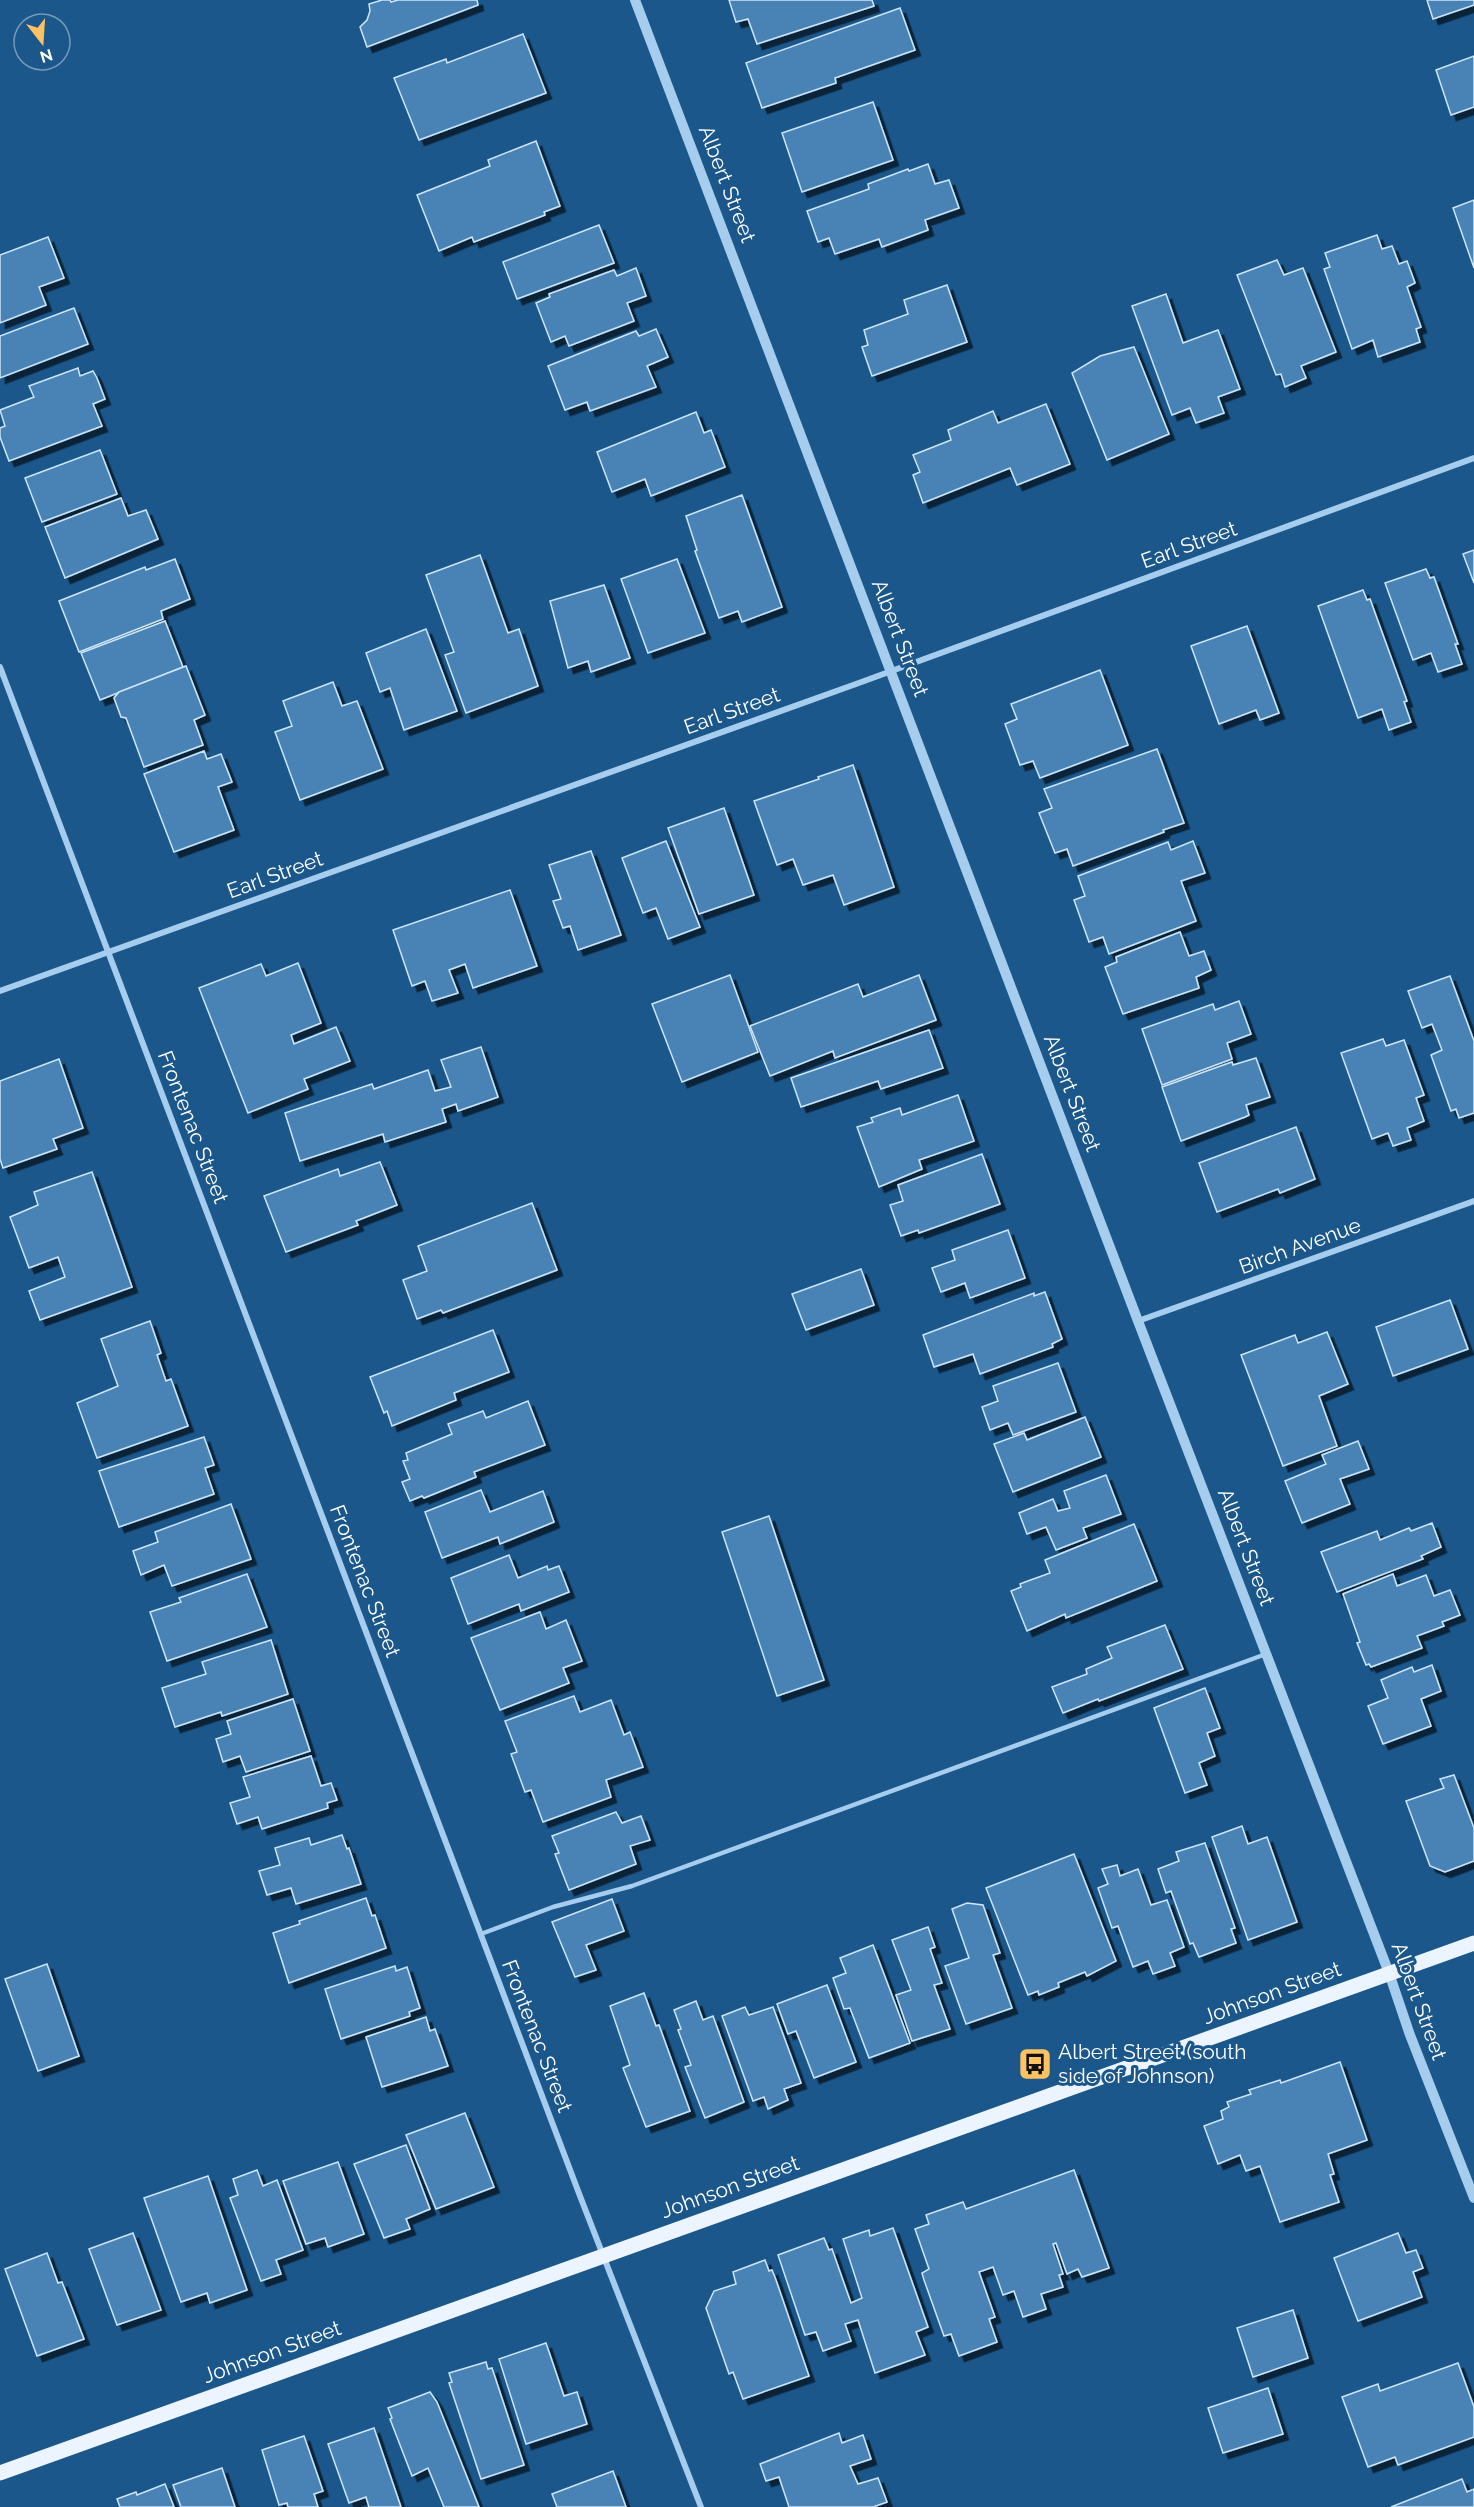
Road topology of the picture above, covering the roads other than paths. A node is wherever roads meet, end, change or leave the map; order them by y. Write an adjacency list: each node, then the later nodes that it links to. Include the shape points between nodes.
1 (635, 0): 4 (street, Albert Street)
2 (1474, 458): 4 (street, Earl Street)
3 (0, 667): 5 (street, Frontenac Street)
4 (891, 671): 5 (street, Earl Street); 8 (street, Albert Street)
5 (109, 952): 6 (street, Earl Street); 10 (street, Frontenac Street)
6 (0, 991)
7 (1474, 1201): 8 (street, Birch Avenue)
8 (1138, 1321): 9 (street, Albert Street)
9 (1266, 1654): 10 (lane, via 633,1887 553,1908); 12 (street, Albert Street)
10 (481, 1934): 14 (street, Frontenac Street)
11 (1474, 1942): 12 (main road, Johnson Street)
12 (1389, 1973): 13 (street, Albert Street); 14 (main road, Johnson Street)
13 (1474, 2199)
14 (603, 2254): 15 (main road, Johnson Street); 16 (street, Frontenac Street)
15 (0, 2472)
16 (701, 2507)

